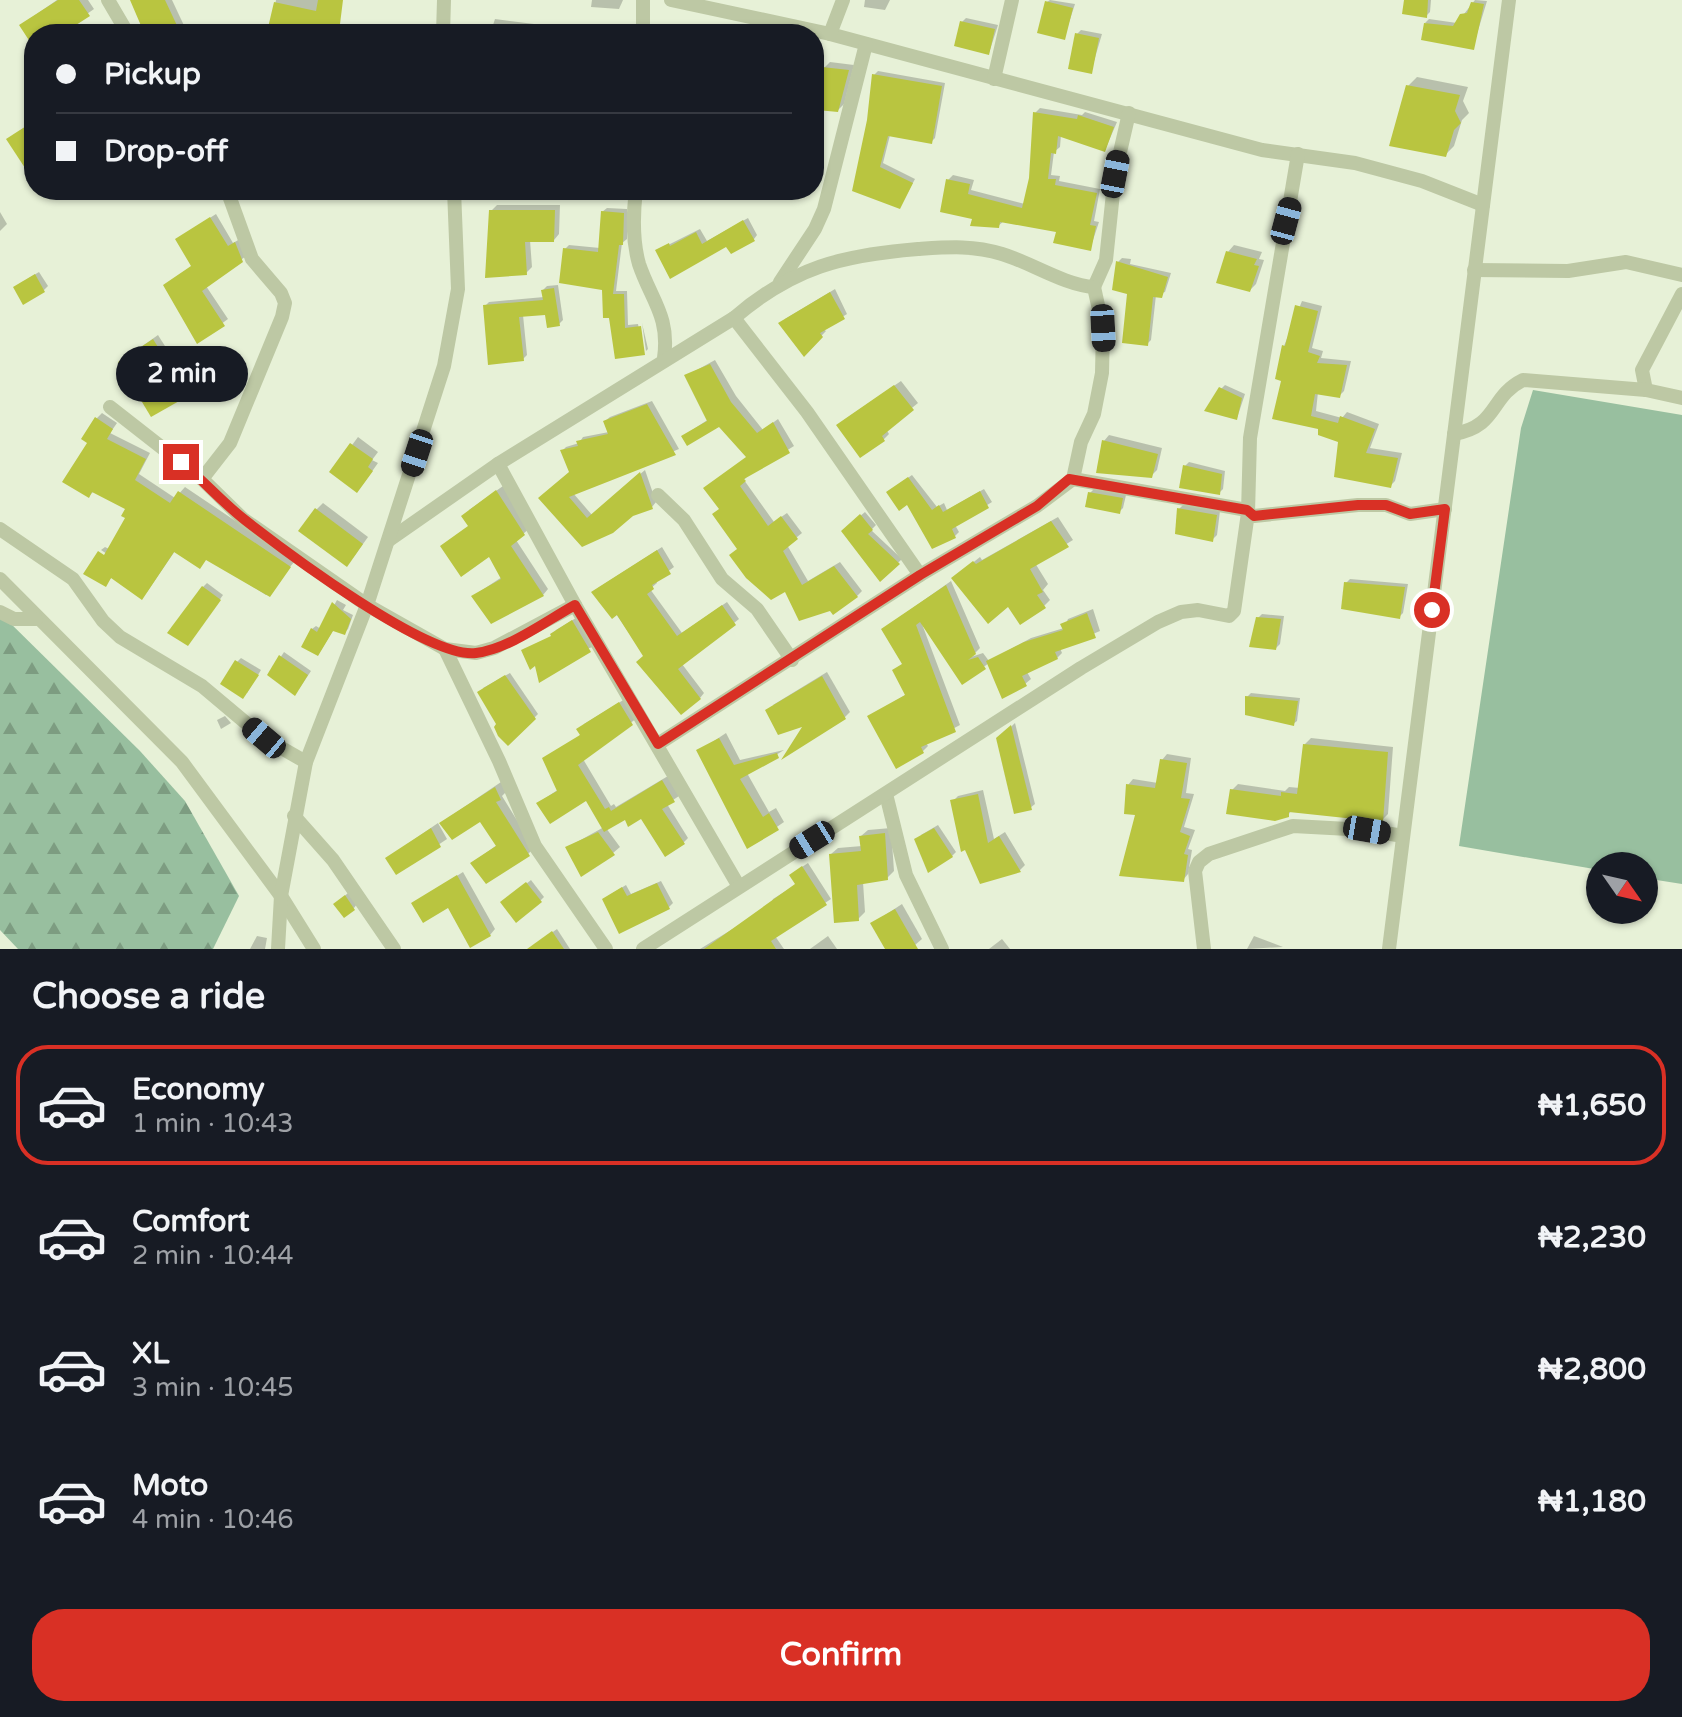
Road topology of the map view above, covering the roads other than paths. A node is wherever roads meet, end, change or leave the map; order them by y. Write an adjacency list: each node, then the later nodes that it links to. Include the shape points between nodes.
1 (108, 0): 8 (street)
2 (444, 0): 9 (street)
3 (643, 0): 10 (street)
4 (671, 0): 11 (street)
5 (843, 0): 13 (street)
6 (1012, 0): 15 (street)
7 (1509, 0): 21 (street)
8 (122, 24)
9 (443, 24)
10 (643, 24)
11 (783, 24)
12 (824, 33): 13 (street)
13 (830, 34): 14 (street)
14 (866, 44): 15 (street); 24 (street, via 824,209)
15 (994, 79): 16 (street)
16 (1129, 113): 17 (street, via 1262,150); 25 (street, via 1115,174 1106,260)
17 (1298, 154): 21 (street, via 1422,181); 38 (street, via 1250,438)
18 (231, 200): 34 (street, via 252,259 285,303 230,443)
19 (455, 200): 40 (street, via 459,251 453,327)
20 (635, 200): 28 (street, via 635,247 663,318)
21 (1483, 205): 22 (street)
22 (1474, 270): 23 (street, via 1568,271 1626,262); 32 (street)
23 (1682, 275)
24 (778, 284): 25 (street, via 866,253 966,245); 27 (street)
25 (1094, 287): 35 (street, via 1103,328 1102,373)
26 (1682, 294): 29 (street, via 1642,370)
27 (734, 318): 28 (street); 41 (street, via 807,412)
28 (664, 358): 33 (street)
29 (1646, 390): 30 (street); 32 (street, via 1523,380 1510,387 1486,421 1473,431)
30 (1682, 398)
31 (110, 407): 34 (street)
32 (1454, 434): 37 (street)
33 (498, 464): 40 (street); 44 (street)
34 (202, 479): 43 (street, via 243,519)
35 (1073, 479): 38 (street); 41 (street)
36 (658, 495): 48 (street, via 684,520 715,571 757,609)
37 (1445, 509): 38 (street, via 1410,514 1386,505 1358,505 1254,516); 53 (street)
38 (1247, 512): 51 (street, via 1234,611 1229,616 1198,610 1158,622)
39 (0, 529): 50 (street, via 73,579 120,637 202,686 264,738)
40 (389, 540): 43 (street)
41 (920, 575): 48 (street)
42 (0, 579): 46 (street)
43 (367, 605): 47 (street); 50 (street)
44 (575, 605): 47 (street, via 494,648 476,653); 49 (street)
45 (0, 612): 46 (street, via 14,619)
46 (36, 619): 55 (street, via 182,762)
47 (445, 649): 59 (street, via 535,846)
48 (792, 660): 49 (street)
49 (658, 744): 54 (street)
50 (306, 762): 52 (street)
51 (886, 794): 54 (street); 61 (street, via 906,875)
52 (294, 816): 55 (street); 58 (street, via 333,860)
53 (1403, 836): 62 (street, via 1293,826 1209,854 1195,871); 63 (street)
54 (738, 885): 60 (street)
55 (281, 896): 56 (street); 57 (street)
56 (278, 949)
57 (314, 949)
58 (394, 949)
59 (606, 949)
60 (643, 949)
61 (942, 949)
62 (1204, 949)
63 (1389, 949)

